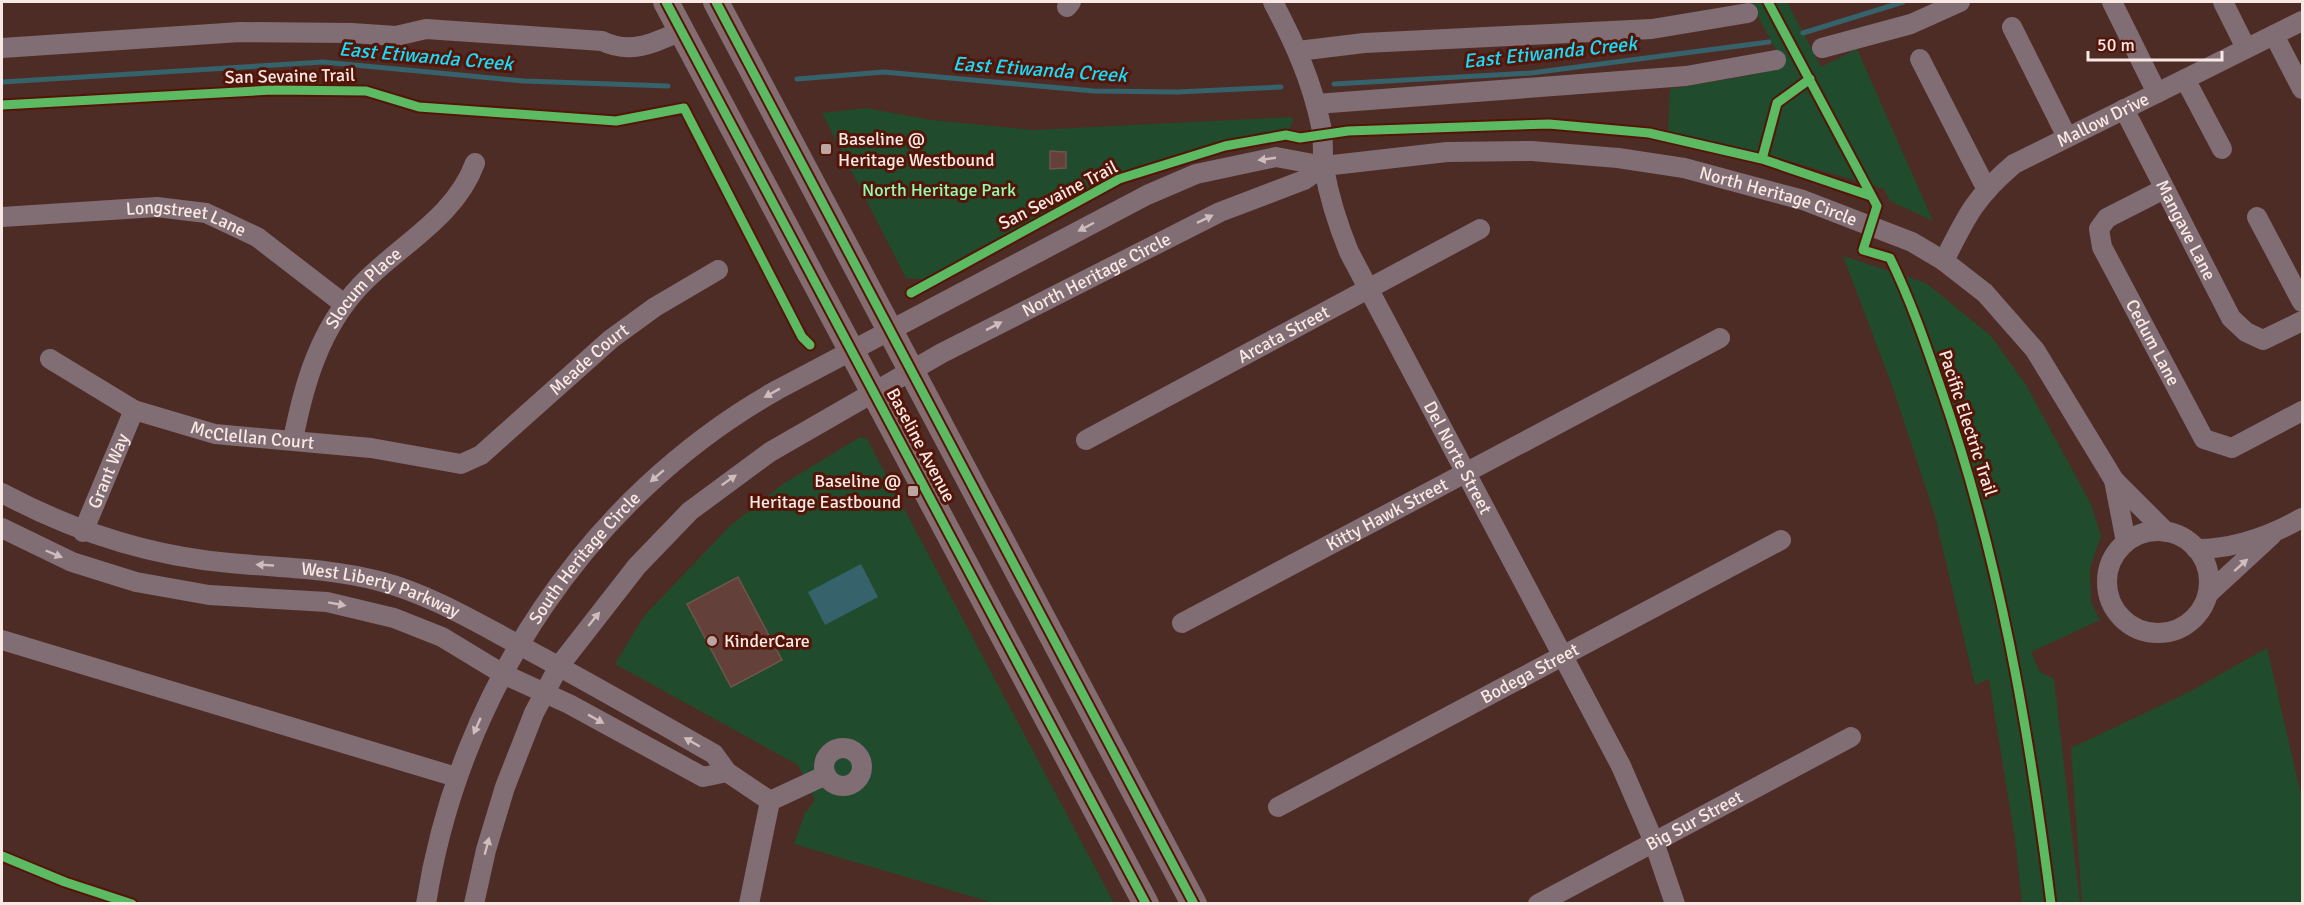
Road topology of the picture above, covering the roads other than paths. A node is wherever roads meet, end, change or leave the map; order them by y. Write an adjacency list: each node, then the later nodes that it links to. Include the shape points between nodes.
1 (666, 2): 10 (main road, Baseline Avenue)
2 (716, 2): 38 (main road, Baseline Avenue)
3 (1273, 2): 15 (street, Del Norte Street)
4 (1960, 2): 13 (street, via 1911,24)
5 (2112, 2): 20 (street)
6 (2223, 2): 14 (street)
7 (1748, 13): 15 (street, via 1652,29 1424,39)
8 (2302, 21): 11 (street, Mallow Drive)
9 (2012, 27): 23 (street)
10 (681, 30): 12 (street, via 642,48 613,46 602,41 426,29 396,36 240,32); 40 (main road, Baseline Avenue)
11 (2274, 35): 14 (street, Mallow Drive); 19 (street)
12 (2, 48)
13 (1822, 48)
14 (2246, 48): 18 (street, Mallow Drive)
15 (1301, 57): 21 (street, Del Norte Street)
16 (1920, 59): 27 (street)
17 (1776, 60): 21 (street, via 1686,76)
18 (2185, 79): 20 (street, Mallow Drive); 24 (street)
19 (2302, 89)
20 (2157, 93): 22 (street, Mallow Drive)
21 (1315, 101): 26 (street, Del Norte Street, via 1322,129)
22 (2124, 109): 23 (street, Mallow Drive); 28 (street, Mangave Lane)
23 (2067, 137): 27 (street, Mallow Drive, via 2014,164)
24 (2222, 149)
25 (475, 163): 36 (street, Slocum Place, via 459,196)
26 (1324, 166): 32 (street, North Heritage Circle, via 1447,152 1532,151 1618,158 1728,178 1803,200 1912,242); 34 (street, Del Norte Street, via 1342,234); 38 (street, North Heritage Circle, one-way to 38, via 1276,157 1196,174 1147,195); 42 (street, North Heritage Circle, one-way to 26, via 1189,227 1304,180)
27 (1986, 188): 32 (street, Mallow Drive, via 1966,215)
28 (2164, 189): 37 (street, Mangave Lane, via 2231,318 2246,332 2263,340); 45 (street, Cedum Lane, via 2107,218 2098,229 2102,247 2204,439 2232,448)
29 (2, 217): 36 (street, Longstreet Lane, via 157,207 206,213 257,237)
30 (2257, 217): 35 (street)
31 (1480, 229): 34 (street, Arcata Street)
32 (1944, 261): 50 (street, North Heritage Circle, via 1985,293 2035,350)
33 (718, 270): 48 (street, Meade Court, via 655,307 611,339)
34 (1367, 289): 47 (street, Arcata Street); 49 (street, Del Norte Street)
35 (2302, 302)
36 (344, 304): 46 (street, Slocum Place, via 307,377)
37 (2302, 321)
38 (891, 331): 40 (street, South Heritage Circle); 42 (main road, Baseline Avenue)
39 (1720, 338): 49 (street, Kitty Hawk Street)
40 (852, 351): 43 (main road, Baseline Avenue); 63 (street, South Heritage Circle, one-way to 63, via 751,404 659,474 622,509 574,565)
41 (50, 359): 44 (street, McClellan Court)
42 (912, 370): 43 (street, North Heritage Circle); 79 (main road, Baseline Avenue)
43 (873, 391): 65 (street, one-way to 43, via 637,566 690,511 770,452); 78 (main road, Baseline Avenue)
44 (134, 410): 46 (street, McClellan Court, via 214,434); 54 (street, Grant Way)
45 (2302, 411)
46 (293, 440): 48 (street, McClellan Court, via 371,448 451,463)
47 (1086, 440)
48 (471, 461)
49 (1465, 472): 61 (street, Kitty Hawk Street); 64 (street, Del Norte Street)
50 (2114, 480): 55 (street); 58 (street)
51 (2, 493): 54 (street, West Liberty Parkway)
52 (2302, 518): 56 (street)
53 (2, 528): 66 (street, West Liberty Parkway, one-way to 66, via 72,562 136,582 209,595 327,602 363,609 441,637)
54 (83, 532): 63 (street, West Liberty Parkway, one-way to 54, via 426,597 380,582 298,567 161,553)
55 (2166, 532): 58 (street, via 2145,533); 59 (street, via 2188,541)
56 (2272, 535): 59 (street); 60 (street, one-way to 56)
57 (1781, 540): 64 (street, Bodega Street)
58 (2126, 542): 60 (street, via 2116,553 2106,581 2115,610 2131,626 2152,634 2181,629 2193,620)
59 (2196, 549): 60 (street, via 2208,570)
60 (2208, 594)
61 (1182, 623)
62 (2, 640): 71 (street)
63 (518, 644): 65 (street, West Liberty Parkway); 66 (street, South Heritage Circle)
64 (1563, 655): 73 (street, Bodega Street); 74 (street, Del Norte Street, via 1621,766)
65 (559, 666): 67 (street); 69 (street, West Liberty Parkway, one-way to 65, via 714,754)
66 (503, 674): 67 (street, West Liberty Parkway); 71 (street, South Heritage Circle, one-way to 71)
67 (544, 694): 69 (street, West Liberty Parkway, one-way to 69, via 703,777); 76 (street, one-way to 67, via 505,787)
68 (1851, 737): 74 (street, Big Sur Street)
69 (727, 772): 72 (street, West Liberty Parkway)
70 (826, 775): 72 (street)
71 (456, 777): 75 (street, South Heritage Circle)
72 (770, 801): 77 (street)
73 (1278, 807)
74 (1654, 842): 80 (street, Big Sur Street); 81 (street, Del Norte Street)
75 (426, 903)
76 (474, 903)
77 (749, 903)
78 (1146, 903)
79 (1194, 903)
80 (1538, 903)
81 (1675, 903)

